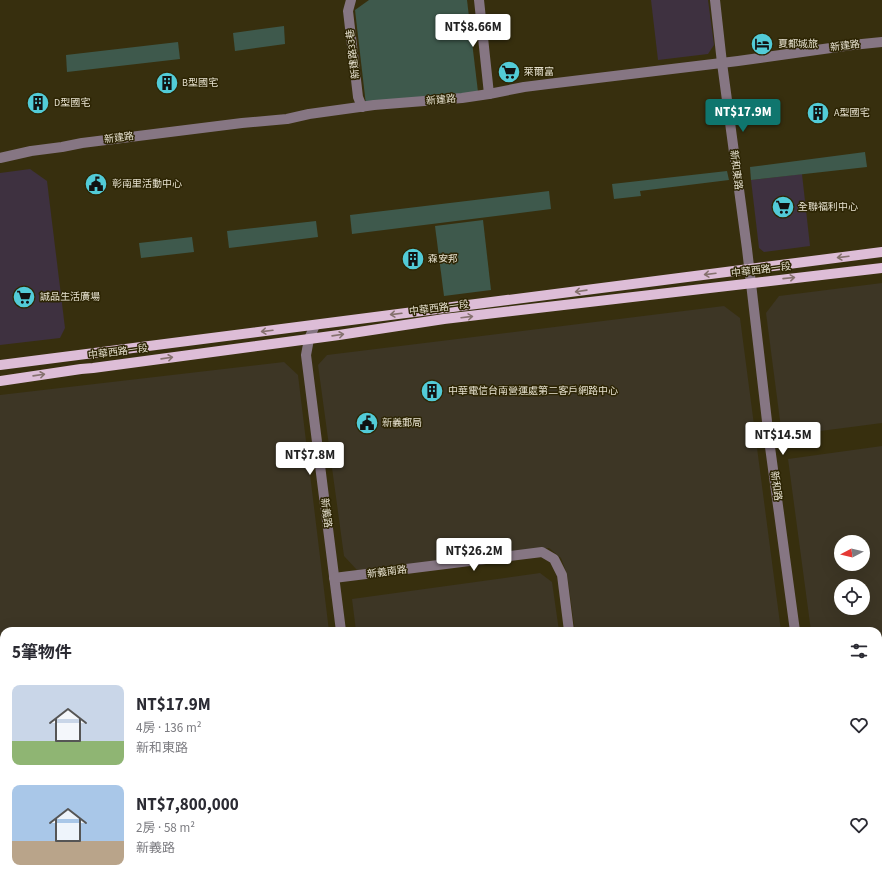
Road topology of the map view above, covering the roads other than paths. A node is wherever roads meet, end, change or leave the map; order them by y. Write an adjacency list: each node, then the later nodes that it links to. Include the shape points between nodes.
1 (351, 0): 7 (street, 新建路33巷, via 348,11 358,97)
2 (478, 0): 6 (street)
3 (715, 0): 5 (street, 新和東路)
4 (882, 42): 5 (street, 新建路)
5 (722, 63): 6 (street, 新建路, via 530,86); 11 (street, 新和東路)
6 (489, 94): 7 (street, 新建路)
7 (362, 107): 8 (street, 新建路, via 287,119 82,143)
8 (0, 158)
9 (882, 252): 11 (main road, 中華西路一段, one-way to 11)
10 (882, 268): 12 (main road, 中華西路一段, one-way to 10)
11 (748, 269): 12 (street, 新和路); 13 (main road, 中華西路一段, one-way to 13)
12 (750, 283): 14 (main road, 中華西路一段, one-way to 12, via 452,318); 20 (street, 新和路)
13 (315, 325): 14 (street, 新義路); 15 (main road, 中華西路一段, one-way to 15)
14 (309, 339): 16 (main road, 中華西路一段, one-way to 14); 17 (street, 新義路, via 306,355)
15 (0, 365)
16 (0, 381)
17 (334, 578): 18 (street, 新義路); 19 (street, 新義南路, via 542,552 554,559 562,575)
18 (340, 627)
19 (568, 627)
20 (794, 627)

